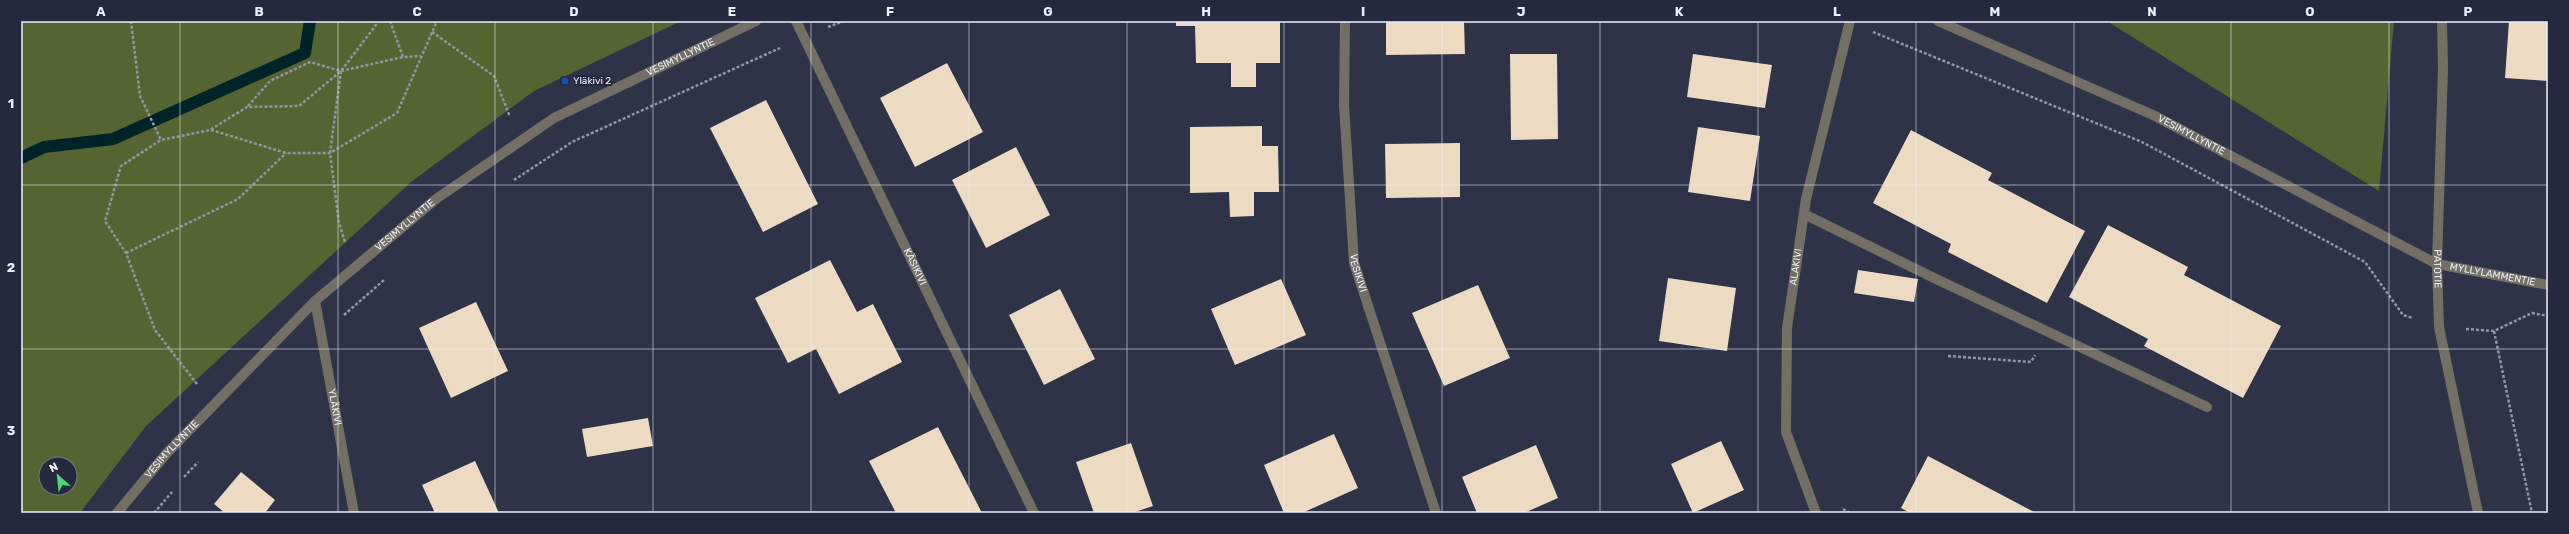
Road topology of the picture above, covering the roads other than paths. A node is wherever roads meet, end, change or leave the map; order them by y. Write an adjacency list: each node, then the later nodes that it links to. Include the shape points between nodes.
1 (756, 21): 10 (street, VESIMYLLYNTIE, via 554,118 436,199)
2 (796, 21): 14 (street, KÄSIKIVI)
3 (1345, 21): 15 (street, VESIKIVI, via 1344,105 1354,263)
4 (1850, 21): 7 (street, ALAKIVI)
5 (1938, 21): 8 (street, VESIMYLLYNTIE, via 2153,115)
6 (2442, 21): 8 (street, PATOTIE)
7 (1804, 214): 11 (street); 16 (street, ALAKIVI, via 1787,328 1786,432)
8 (2437, 264): 9 (street, MYLLYLAMMENTIE); 17 (street, PATOTIE, via 2439,328)
9 (2548, 285)
10 (314, 302): 12 (street, VESIMYLLYNTIE, via 166,454); 13 (street, YLÄKIVI)
11 (2207, 407)
12 (117, 513)
13 (354, 513)
14 (1034, 513)
15 (1436, 513)
16 (1816, 513)
17 (2478, 513)

